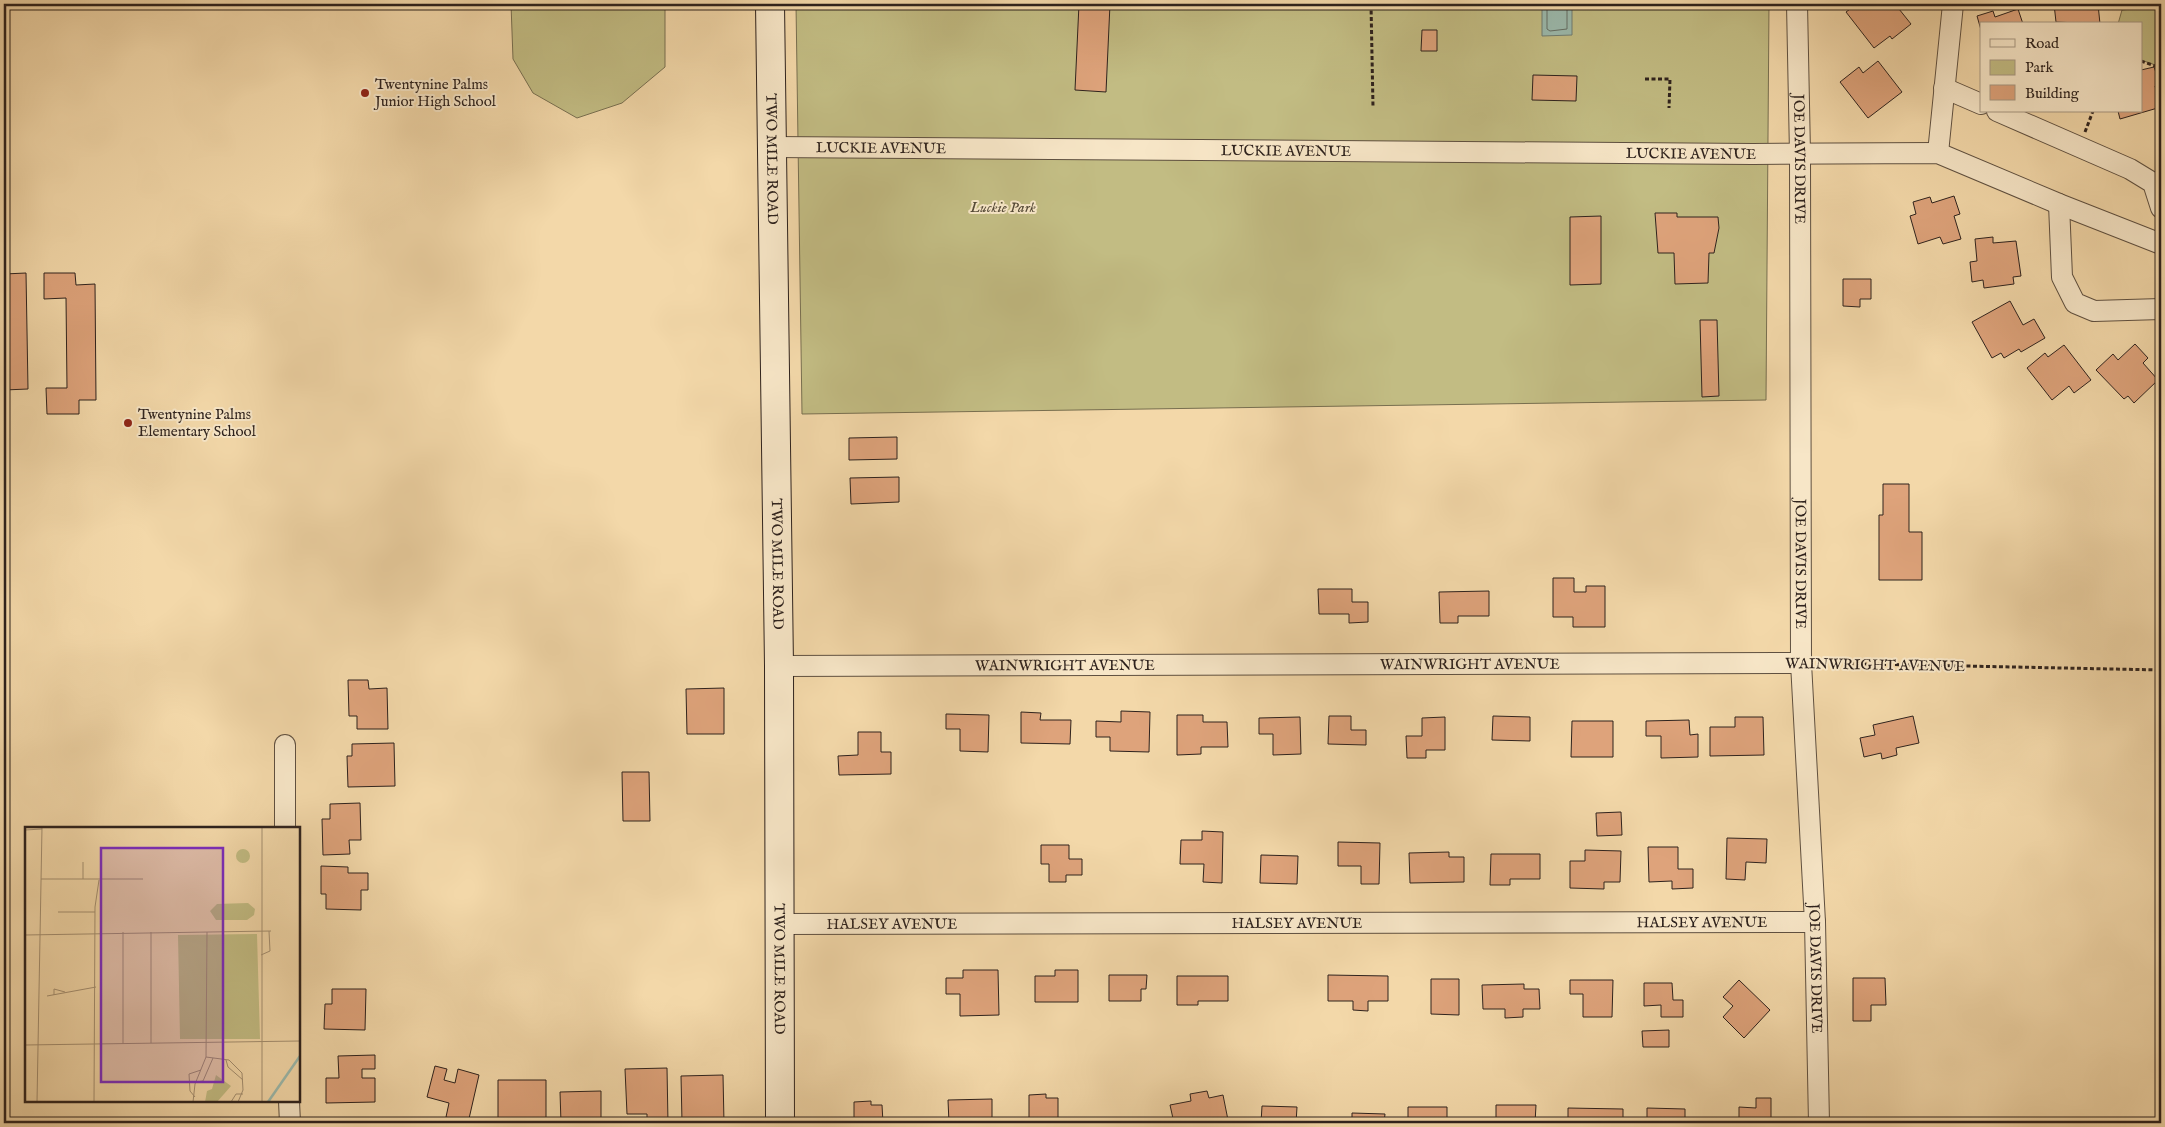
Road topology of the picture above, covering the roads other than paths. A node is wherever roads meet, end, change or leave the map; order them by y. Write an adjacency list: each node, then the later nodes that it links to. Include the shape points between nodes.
1 (770, 4): 7 (street, TWO MILE ROAD)
2 (1797, 4): 9 (street, JOE DAVIS DRIVE)
3 (1952, 4): 4 (street)
4 (1944, 88): 5 (street); 8 (street)
5 (1980, 104)
6 (1999, 112): 11 (street, via 2130,169 2153,183)
7 (772, 147): 9 (street, LUCKIE AVENUE); 15 (street, TWO MILE ROAD)
8 (1938, 153): 9 (street, LUCKIE AVENUE); 10 (street)
9 (1800, 154): 14 (street, JOE DAVIS DRIVE)
10 (2059, 204): 12 (street); 13 (street, via 2062,276 2075,303 2094,311)
11 (2161, 208)
12 (2161, 244)
13 (2161, 310)
14 (1801, 663): 15 (street, WAINWRIGHT AVENUE); 18 (street, JOE DAVIS DRIVE)
15 (779, 666): 19 (street, TWO MILE ROAD)
16 (285, 745): 17 (street)
17 (285, 827)
18 (1815, 922): 19 (street, HALSEY AVENUE); 23 (street, JOE DAVIS DRIVE)
19 (778, 924): 22 (street, TWO MILE ROAD)
20 (289, 1102): 21 (street)
21 (290, 1123)
22 (780, 1123)
23 (1818, 1123)

